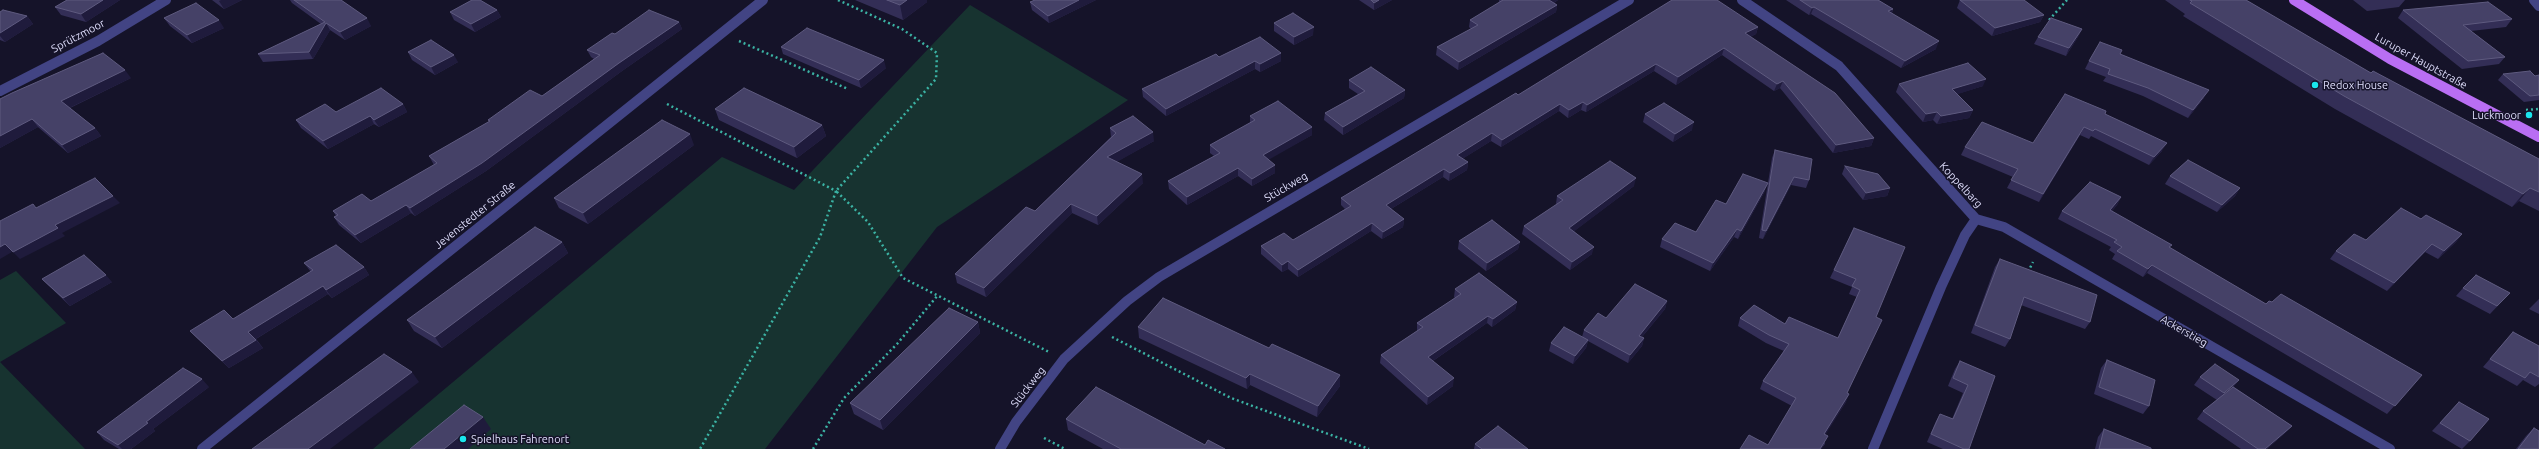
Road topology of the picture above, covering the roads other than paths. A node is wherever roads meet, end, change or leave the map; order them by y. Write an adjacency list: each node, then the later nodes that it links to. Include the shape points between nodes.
1 (166, 0): 8 (street, Sprützmoor, via 98,41)
2 (763, 0): 11 (street, Jevenstedter Straße)
3 (1629, 0): 12 (street, Stückweg, via 1159,278 1127,301 1064,359 1016,422)
4 (1742, 0): 10 (street, Koppelbarg, via 1839,66)
5 (2294, 0): 9 (main road, Luruper Hauptstraße, via 2390,59)
6 (2534, 0): 7 (street)
7 (2539, 6)
8 (0, 91)
9 (2539, 137)
10 (1976, 219): 13 (street, Koppelbarg, via 1965,235 1941,287); 14 (street, Ackerstieg, via 2004,227)
11 (202, 449)
12 (1000, 449)
13 (1873, 449)
14 (2390, 449)

